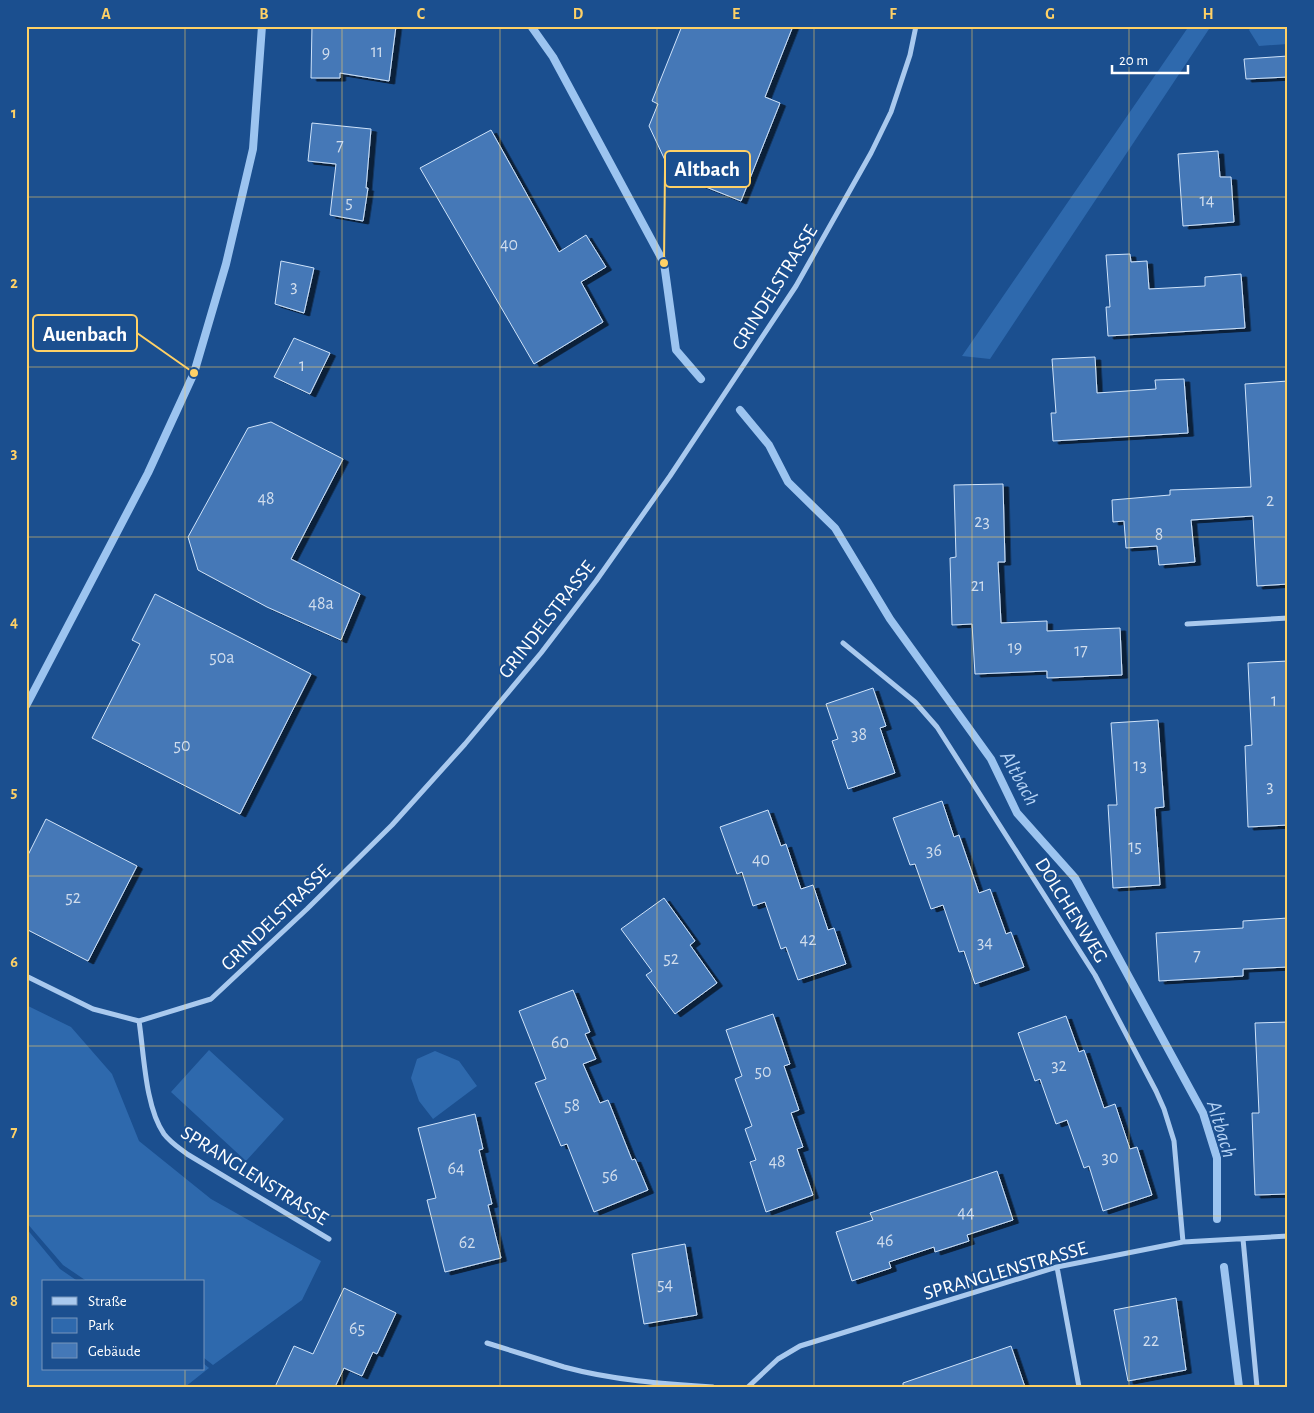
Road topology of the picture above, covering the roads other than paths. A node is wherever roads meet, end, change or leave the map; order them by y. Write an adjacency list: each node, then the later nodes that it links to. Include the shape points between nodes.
1 (916, 26): 6 (street, GRINDELSTRASSE, via 891,112 796,286 670,476 546,646 465,744 392,825 211,999)
2 (1288, 618): 3 (street)
3 (1187, 624)
4 (843, 643): 10 (street, DOLCHENWEG, via 915,702 937,727 1095,975 1156,1091 1170,1126)
5 (26, 976): 6 (street, via 93,1009)
6 (139, 1021): 8 (street, SPRANGLENSTRASSE, via 150,1099 164,1134 187,1154)
7 (1288, 1236): 9 (street, SPRANGLENSTRASSE)
8 (329, 1239)
9 (1243, 1239): 10 (street, SPRANGLENSTRASSE); 16 (street)
10 (1183, 1242): 11 (street, SPRANGLENSTRASSE)
11 (1057, 1266): 14 (street, SPRANGLENSTRASSE, via 800,1346 778,1358); 15 (street)
12 (487, 1343): 13 (street, via 566,1367 610,1376)
13 (713, 1387)
14 (748, 1387)
15 (1079, 1387)
16 (1257, 1387)

